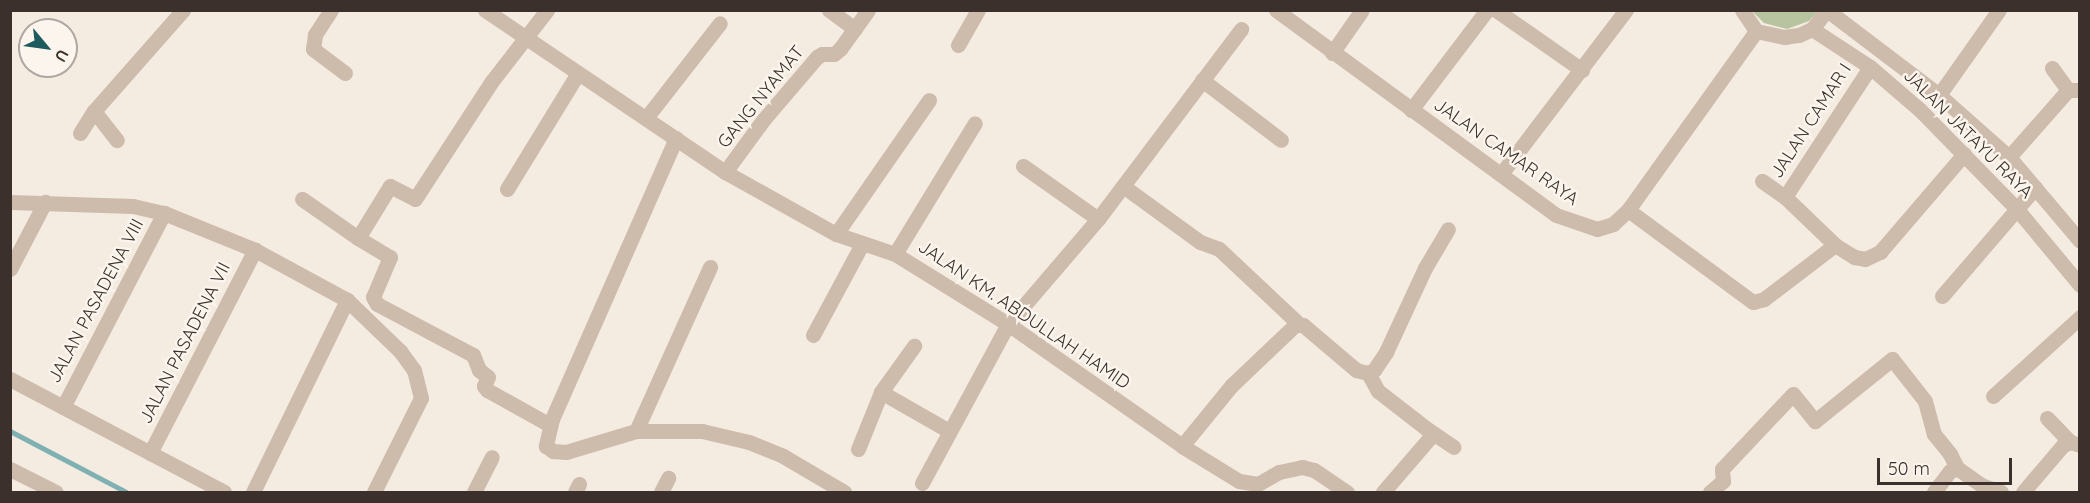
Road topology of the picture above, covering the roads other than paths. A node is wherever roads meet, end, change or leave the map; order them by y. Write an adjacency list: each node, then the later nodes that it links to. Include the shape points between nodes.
1 (183, 10): 34 (street)
2 (332, 10): 27 (street, via 315,35 313,49)
3 (484, 10): 21 (street, JALAN KM. ABDULLAH HAMID)
4 (547, 10): 21 (street)
5 (830, 10): 17 (street)
6 (868, 10): 17 (street, GANG NYAMAT)
7 (978, 10): 22 (street)
8 (1276, 10): 23 (street, JALAN CAMAR RAYA)
9 (1362, 10): 23 (street)
10 (1487, 10): 33 (street)
11 (1496, 10): 26 (street)
12 (1626, 10): 26 (street)
13 (1742, 10): 20 (street)
14 (1827, 10): 19 (street); 31 (street, JALAN JATAYU RAYA)
15 (1999, 10): 31 (street)
16 (720, 23): 35 (street)
17 (855, 28): 44 (street, GANG NYAMAT, via 834,54 817,57)
18 (1241, 28): 29 (street)
19 (1812, 29): 20 (street, via 1784,37); 24 (street, JALAN JATAYU RAYA)
20 (1756, 31): 55 (street, JALAN CAMAR RAYA)
21 (526, 38): 28 (street, JALAN KM. ABDULLAH HAMID); 60 (street, via 492,81 415,199 390,186)
22 (958, 45)
23 (1332, 53): 33 (street, JALAN CAMAR RAYA)
24 (1870, 67): 41 (street, JALAN JATAYU RAYA); 50 (street, JALAN CAMAR I)
25 (2052, 68): 30 (street)
26 (1582, 70): 45 (street)
27 (345, 73)
28 (578, 73): 35 (street, JALAN KM. ABDULLAH HAMID); 49 (street)
29 (1202, 80): 40 (street); 47 (street)
30 (2074, 90): 42 (street)
31 (1939, 95): 42 (street, JALAN JATAYU RAYA)
32 (929, 100): 59 (street)
33 (1411, 110): 45 (street, JALAN CAMAR RAYA)
34 (94, 111): 37 (street); 39 (street)
35 (646, 118): 38 (street, JALAN KM. ABDULLAH HAMID)
36 (975, 123): 65 (street)
37 (80, 133)
38 (676, 138): 44 (street, JALAN KM. ABDULLAH HAMID); 82 (street)
39 (117, 140)
40 (1281, 140)
41 (1964, 154): 54 (street, JALAN JATAYU RAYA); 63 (street, via 1880,252 1865,259)
42 (2009, 157): 48 (street, JALAN JATAYU RAYA)
43 (1023, 166): 57 (street)
44 (725, 172): 59 (street, JALAN KM. ABDULLAH HAMID)
45 (1501, 174): 55 (street, JALAN CAMAR RAYA, via 1556,215 1597,229 1613,224)
46 (1762, 181): 50 (street)
47 (1123, 186): 57 (street); 73 (street, via 1200,242 1219,249)
48 (2035, 188): 54 (street); 61 (street, JALAN JATAYU RAYA)
49 (507, 189)
50 (1785, 197): 63 (street)
51 (302, 199): 60 (street)
52 (10, 202): 53 (street)
53 (45, 202): 56 (street, via 133,206); 67 (street)
54 (2016, 208): 68 (street, JALAN JATAYU RAYA); 69 (street)
55 (1628, 210): 63 (street, via 1753,302 1764,299)
56 (164, 213): 64 (street); 80 (street, JALAN PASADENA VIII)
57 (1098, 219): 72 (street)
58 (1448, 229): 76 (street, via 1386,352)
59 (836, 234): 62 (street, JALAN KM. ABDULLAH HAMID)
60 (358, 238): 82 (street, via 390,257 373,297 376,304 473,355 479,370 488,377 484,386 487,390)
61 (2079, 241)
62 (862, 244): 65 (street, JALAN KM. ABDULLAH HAMID); 74 (street)
63 (1834, 245)
64 (255, 250): 70 (street); 90 (street, JALAN PASADENA VII)
65 (895, 254): 72 (street, JALAN KM. ABDULLAH HAMID)
66 (710, 267): 83 (street)
67 (10, 269)
68 (2079, 285)
69 (1942, 296)
70 (347, 300): 98 (street); 99 (street, via 400,351 414,370 421,398)
71 (2079, 317): 79 (street)
72 (1008, 324): 84 (street); 87 (street, JALAN KM. ABDULLAH HAMID)
73 (1299, 324): 76 (street, via 1356,370); 87 (street, via 1232,385)
74 (813, 335)
75 (914, 346): 78 (street)
76 (1368, 373): 85 (street, via 1378,391)
77 (10, 379): 80 (street)
78 (881, 392): 84 (street); 89 (street)
79 (1993, 396)
80 (63, 407): 90 (street)
81 (2047, 418): 86 (street)
82 (550, 425): 83 (street, via 546,446 554,452 566,453)
83 (636, 431): 95 (street, via 702,431 749,441 783,456)
84 (949, 431): 94 (street)
85 (1433, 434): 88 (street); 102 (street)
86 (2075, 444): 106 (street, via 2055,452)
87 (1182, 446): 101 (street, JALAN KM. ABDULLAH HAMID, via 1248,484 1258,484 1279,472 1302,467)
88 (1454, 447)
89 (858, 449)
90 (150, 453): 97 (street)
91 (492, 457): 100 (street)
92 (1957, 468): 103 (street, via 1934,434 1924,401 1892,359 1815,421 1793,394 1722,469 1723,481); 104 (street); 105 (street)
93 (10, 469): 96 (street)
94 (922, 483)
95 (834, 491)
96 (56, 492)
97 (224, 492)
98 (253, 492)
99 (374, 492)
100 (474, 492)
101 (1347, 492)
102 (1383, 492)
103 (1710, 492)
104 (1934, 492)
105 (2001, 492)
106 (2023, 492)

